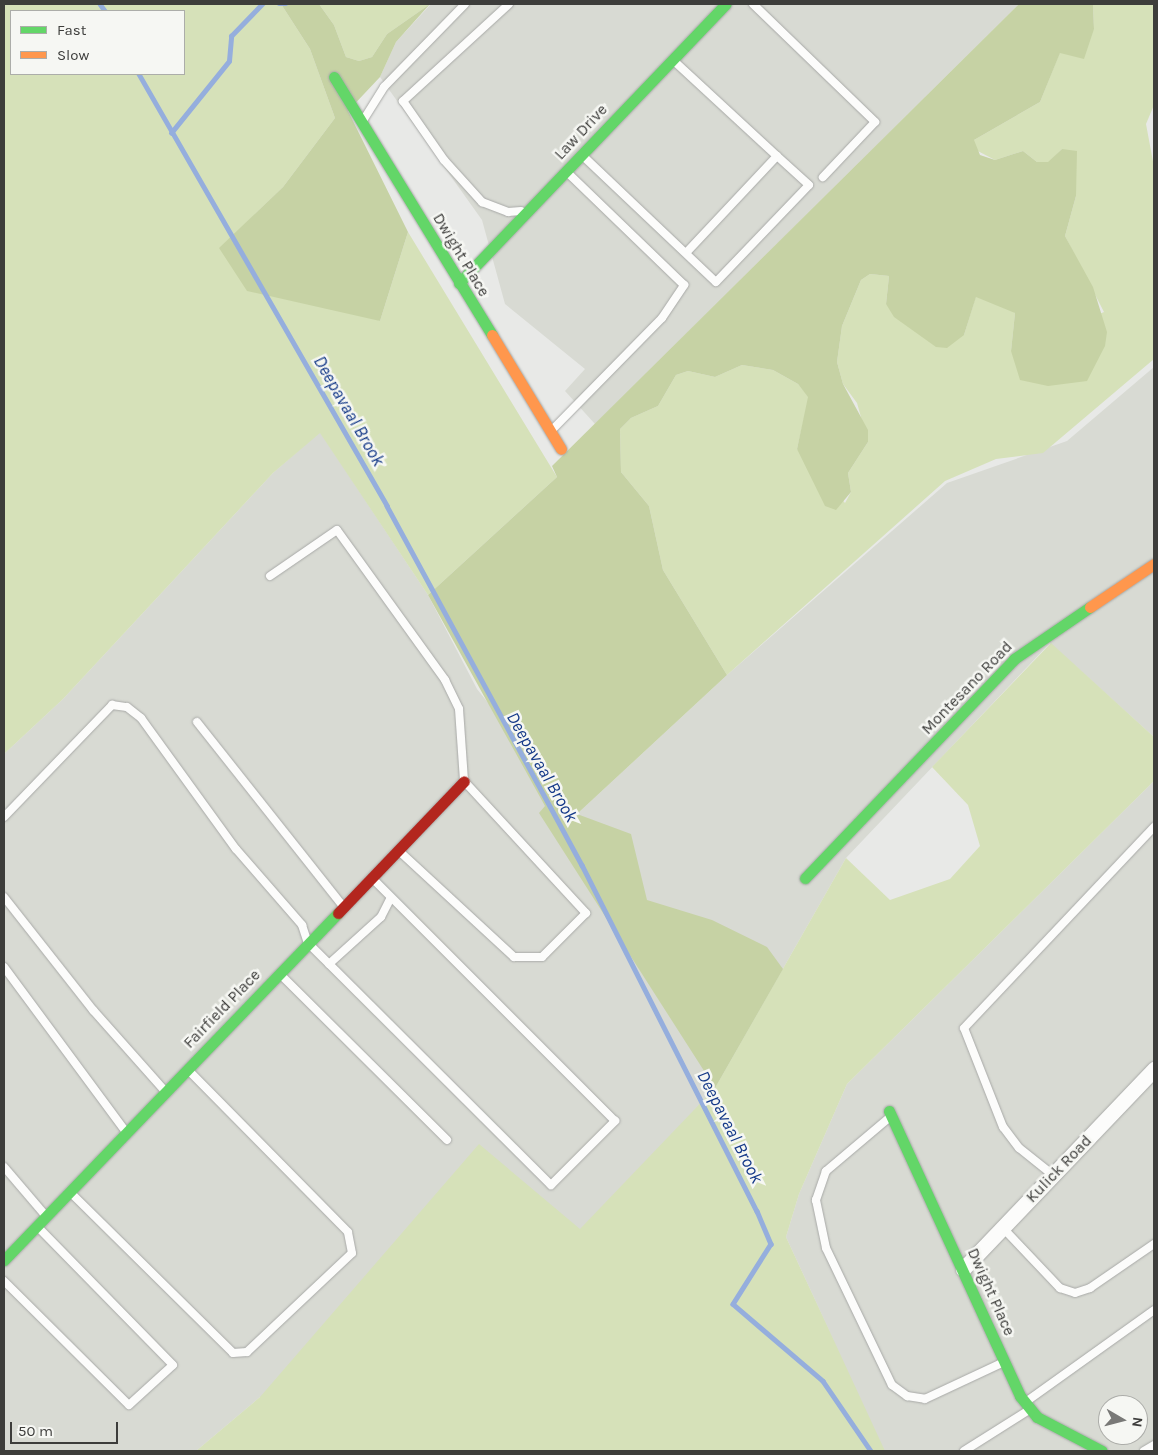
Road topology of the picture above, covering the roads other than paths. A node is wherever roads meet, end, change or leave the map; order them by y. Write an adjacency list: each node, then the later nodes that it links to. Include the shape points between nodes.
1 (465, 4): 7 (lane, via 384,87)
2 (509, 4): 12 (lane, via 404,101 444,160 482,202 508,212)
3 (753, 4): 11 (lane, via 875,122)
4 (723, 5): 5 (street, Law Drive)
5 (672, 60): 8 (street, Law Drive); 9 (lane)
6 (334, 77): 7 (street, Dwight Place)
7 (362, 123): 14 (street, Dwight Place)
8 (582, 154): 10 (street, Law Drive); 13 (lane)
9 (777, 156): 13 (lane); 13 (lane, via 809,185 716,282)
10 (567, 172): 12 (street, Law Drive); 15 (lane, via 684,285 662,318)
11 (822, 176)
12 (528, 211): 14 (street, Law Drive)
13 (687, 252)
14 (460, 283): 15 (street, Dwight Place)
15 (550, 432): 16 (street, Dwight Place)
16 (561, 449)
17 (1154, 564): 25 (street, Montesano Road, via 1014,659 847,839)
18 (270, 576): 20 (lane, via 336,530 446,680 459,709)
19 (197, 722): 28 (lane)
20 (464, 781): 23 (street, Fairfield Place); 23 (lane, via 586,913 570,930 542,957 514,957)
21 (4, 817): 29 (lane, via 112,705 126,706 141,718 236,849 302,925)
22 (1154, 827): 40 (lane, via 964,1028 1003,1127 1019,1148)
23 (398, 850): 24 (street, Fairfield Place)
24 (371, 878): 27 (lane); 28 (street, Fairfield Place)
25 (805, 878)
26 (4, 897): 35 (lane, via 93,1010)
27 (390, 899): 30 (lane, via 381,917); 30 (lane, via 615,1121 551,1185)
28 (343, 907): 29 (street, Fairfield Place)
29 (308, 943): 30 (lane); 32 (street, Fairfield Place)
30 (329, 964)
31 (4, 967): 37 (lane)
32 (279, 973): 33 (street, Fairfield Place); 38 (lane)
33 (187, 1069): 35 (street, Fairfield Place); 41 (lane, via 348,1232 352,1253 248,1352 233,1353)
34 (1154, 1069): 40 (street, Kulick Road)
35 (166, 1092): 37 (street, Fairfield Place)
36 (890, 1113): 47 (street, Dwight Place); 50 (lane, via 826,1171 816,1200 826,1248 892,1385 907,1396 925,1399)
37 (126, 1133): 41 (street, Fairfield Place)
38 (447, 1140)
39 (4, 1167): 42 (lane)
40 (1053, 1175): 44 (street, Kulick Road)
41 (69, 1192): 42 (street, Fairfield Place)
42 (46, 1216): 43 (street, Fairfield Place)
43 (37, 1226): 46 (street, Fairfield Place); 48 (lane, via 173,1365 129,1405)
44 (1003, 1228): 45 (lane, via 1060,1288 1075,1293 1090,1288); 47 (street, Kulick Road)
45 (1154, 1244)
46 (4, 1260)
47 (964, 1269): 50 (street, Dwight Place)
48 (4, 1281)
49 (1154, 1310): 51 (lane)
50 (1005, 1362): 51 (street, Dwight Place)
51 (1028, 1406): 53 (lane); 54 (street, Dwight Place, via 1037,1417)
52 (1154, 1445): 55 (lane)
53 (964, 1451)
54 (1102, 1451)
55 (1144, 1451)

